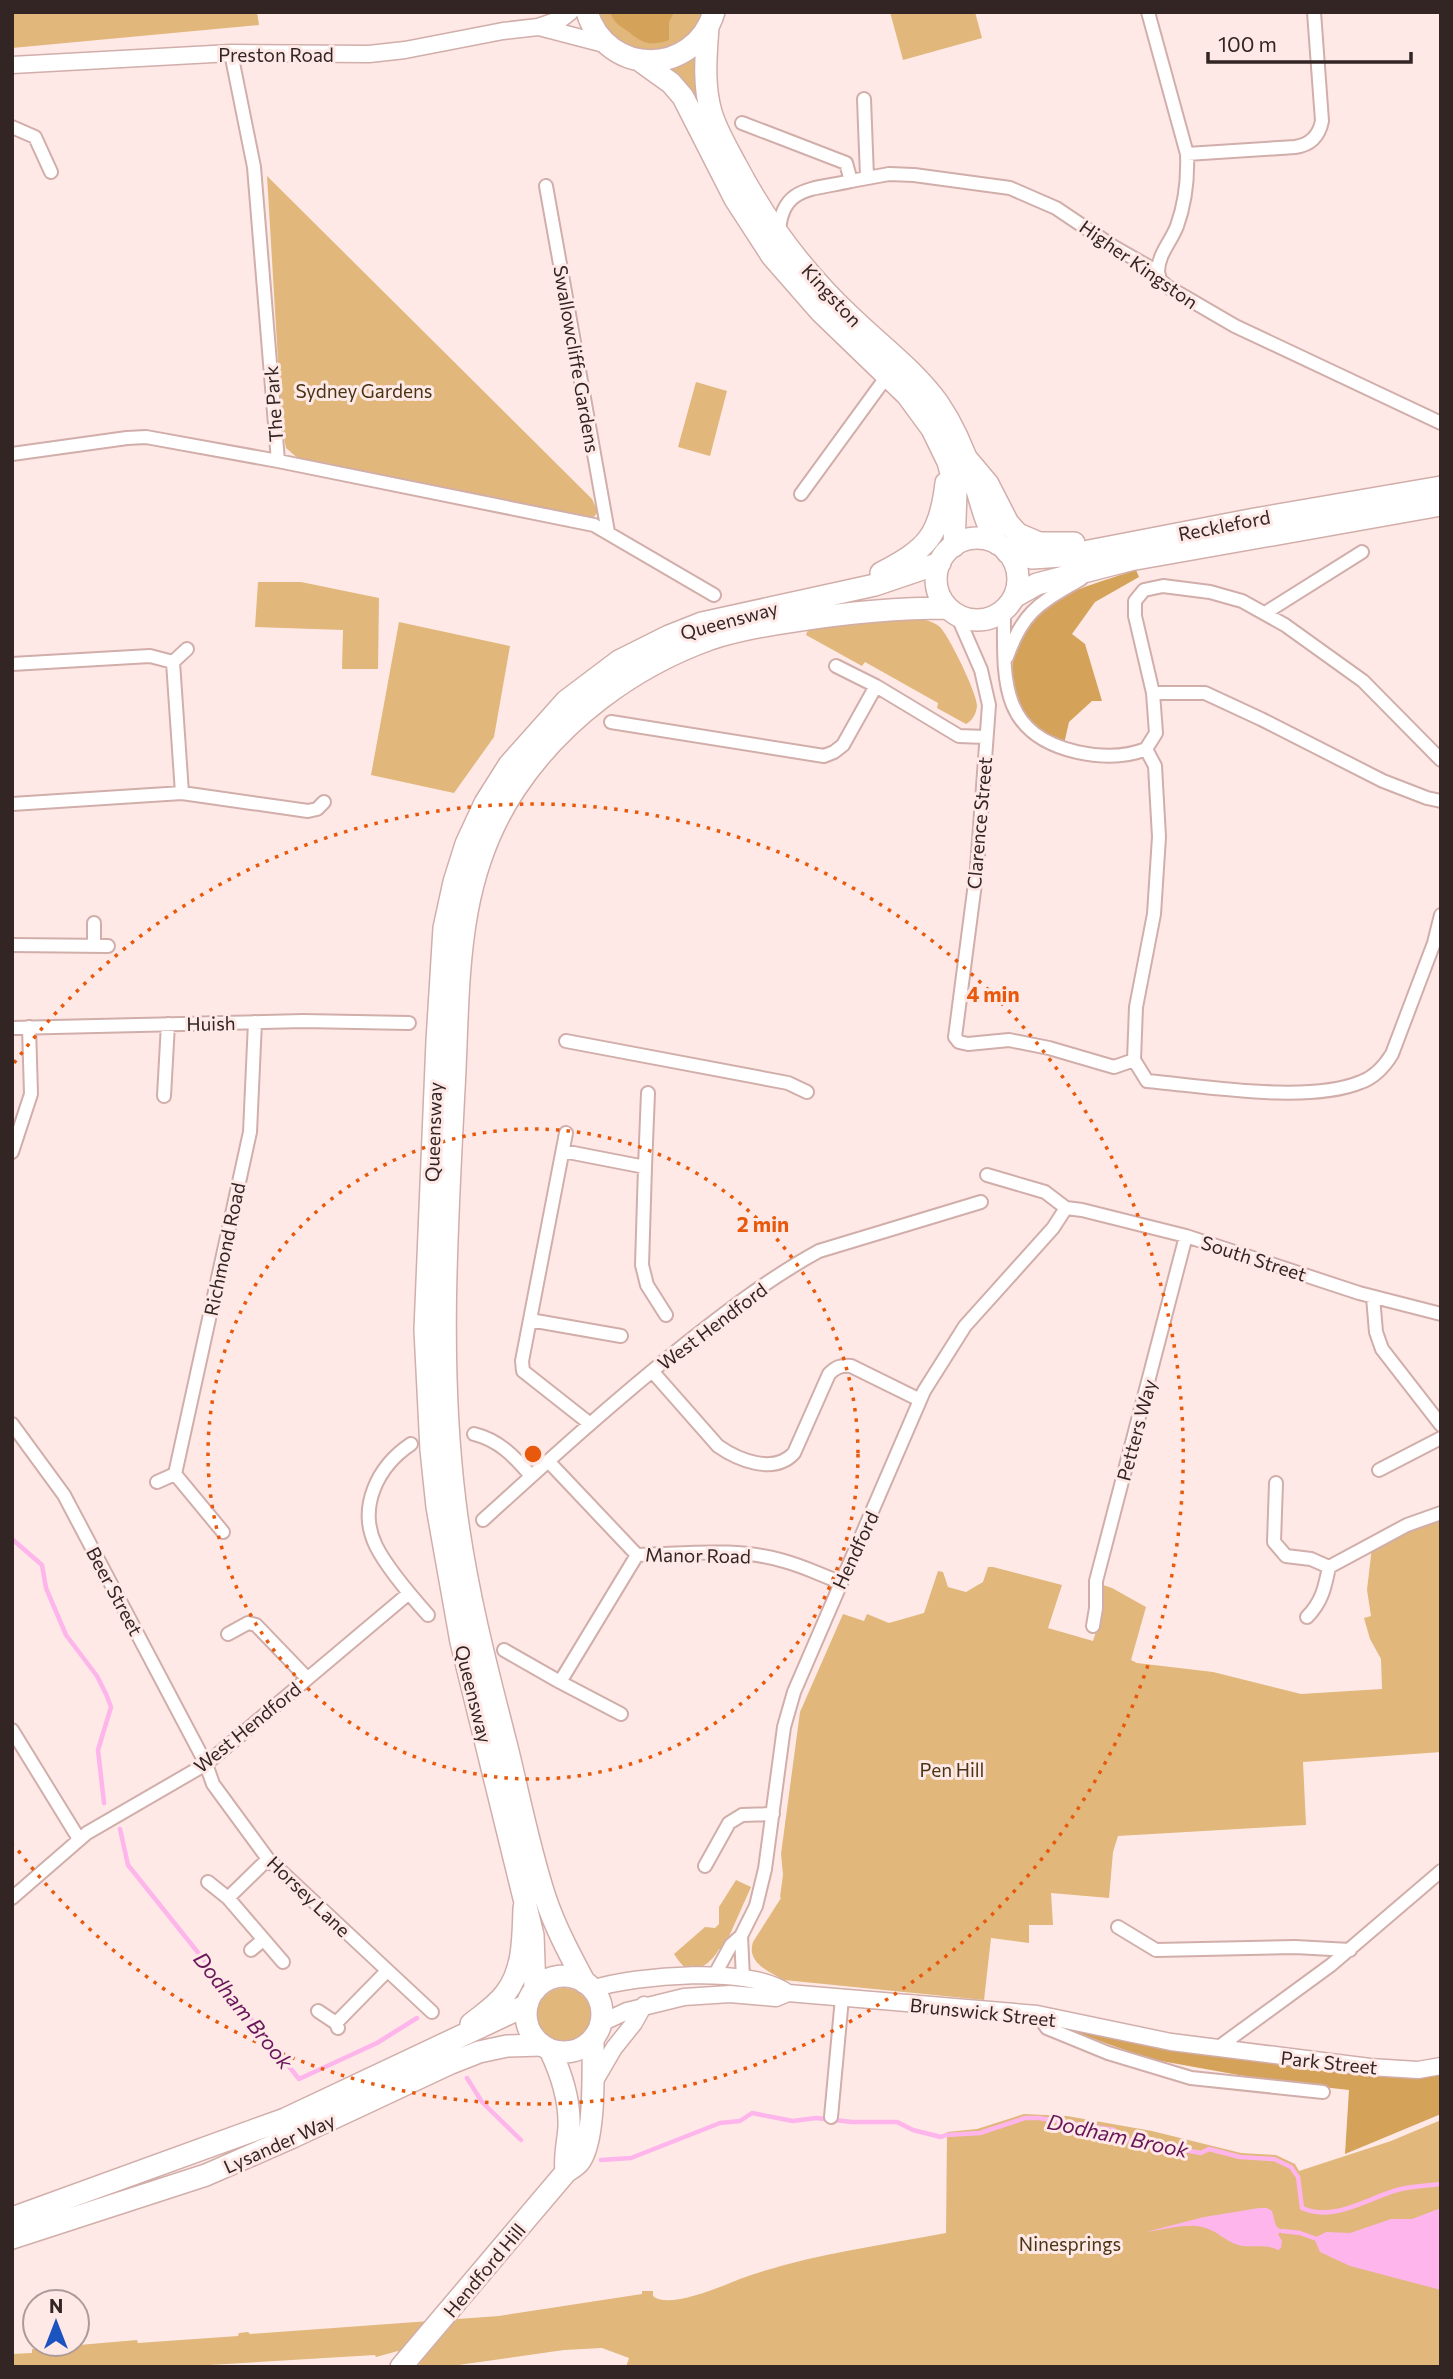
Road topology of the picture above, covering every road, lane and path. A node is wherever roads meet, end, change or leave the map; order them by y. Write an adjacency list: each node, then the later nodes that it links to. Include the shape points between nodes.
1 (570, 12): 6 (street, Preston Road)
2 (587, 12): 7 (main road)
3 (1148, 12): 14 (street)
4 (1314, 12): 14 (street, via 1322,121 1315,137 1295,147)
5 (711, 20): 9 (main road, via 696,43 680,54 661,61); 19 (main road, Kingston, via 705,75 711,111 720,136)
6 (538, 27): 7 (street, Preston Road); 8 (street, Preston Road, via 369,54)
7 (608, 45): 9 (main road, Kingston)
8 (231, 53): 10 (street, Preston Road); 25 (street, The Park, via 254,167)
9 (639, 60): 21 (main road, Kingston, via 682,97 739,206 783,271)
10 (12, 65)
11 (864, 99): 16 (street)
12 (742, 123): 17 (street, via 754,133 846,163)
13 (12, 127): 15 (street, via 35,137)
14 (1187, 154): 20 (street, via 1186,195)
15 (51, 172)
16 (867, 177): 17 (street, Higher Kingston); 20 (street, Higher Kingston, via 914,175 1010,188 1056,208)
17 (851, 181): 19 (street, Higher Kingston, via 807,190 788,200)
18 (545, 186): 29 (street, Swallowcliffe Gardens)
19 (779, 236): 24 (main road, Kingston, via 834,300 931,394 947,418)
20 (1158, 272): 22 (street, Higher Kingston, via 1168,287 1235,326)
21 (887, 376): 24 (main road, Kingston); 27 (street)
22 (1441, 423)
23 (12, 454): 25 (street, via 146,437)
24 (957, 460): 30 (main road, via 988,484 1008,523 1023,538 1048,544); 31 (main road, Kingston); 32 (main road, Kingston); 36 (main road, via 941,513 925,544 902,563)
25 (278, 461): 29 (street, The Park, via 594,525)
26 (1441, 487): 30 (main road, Reckleford)
27 (801, 495)
28 (1441, 505): 35 (main road, Reckleford)
29 (608, 532): 37 (street, The Park)
30 (1140, 541): 32 (main road, Reckleford, via 1043,559)
31 (954, 546): 32 (main road, via 981,539); 34 (main road)
32 (1003, 548): 38 (main road, via 1013,559 1018,578)
33 (1362, 552): 40 (street)
34 (940, 563): 36 (main road, Queensway); 39 (main road, via 938,590)
35 (1102, 566): 38 (main road, Reckleford, via 1037,584); 44 (street, Reckleford, via 1033,609 1018,629)
36 (842, 593): 123 (main road, Queensway, via 702,623 619,661 591,681 566,701 509,765 485,803 454,882 440,978 425,1330 431,1450 436,1507 461,1642)
37 (714, 595)
38 (1009, 604): 39 (main road, via 981,620); 44 (street)
39 (953, 611): 49 (street, Clarence Street, via 986,687); 133 (main road, Queensway, via 911,608 831,615 741,630 643,670 569,726 537,760 496,825 470,893 458,978 446,1235 446,1385 455,1500 478,1629 546,1898 568,1951)
40 (1265, 613): 47 (street, via 1210,592 1163,586 1144,590 1135,601 1135,616); 51 (street, via 1363,681)
41 (187, 649): 42 (street)
42 (173, 662): 43 (street, via 150,656); 52 (street)
43 (12, 664)
44 (1005, 664): 50 (street, via 1011,704 1037,737 1055,747 1092,755 1130,756)
45 (836, 666): 46 (street)
46 (876, 686): 48 (street, via 843,745 824,756); 49 (street, via 959,736)
47 (1153, 693): 50 (street, via 1156,733); 53 (street, via 1205,693 1383,781)
48 (611, 722)
49 (986, 737): 67 (street, Clarence Street, via 977,868 955,1037 968,1044 1009,1040 1114,1066)
50 (1146, 749): 67 (street, via 1155,766 1159,837 1154,914 1136,1007)
51 (1441, 760)
52 (182, 793): 54 (street, via 308,811); 55 (street)
53 (1441, 801)
54 (324, 802)
55 (12, 804)
56 (1441, 915): 67 (street, via 1392,1054 1376,1074 1361,1082 1292,1093 1147,1081)
57 (94, 923): 59 (street)
58 (12, 945): 59 (street)
59 (94, 946): 60 (street)
60 (108, 946)
61 (255, 1022): 62 (street, Huish); 63 (street, Huish); 94 (street, Richmond Road, via 250,1132)
62 (409, 1023)
63 (167, 1024): 64 (street, Huish); 70 (street)
64 (29, 1027): 65 (street, Huish); 73 (street, via 31,1094)
65 (12, 1028)
66 (566, 1041): 68 (street, via 788,1083)
67 (1134, 1060)
68 (807, 1092)
69 (648, 1093): 74 (street)
70 (164, 1096)
71 (566, 1133): 72 (street)
72 (563, 1151): 74 (street); 82 (street)
73 (12, 1152)
74 (645, 1167): 81 (street, via 642,1265 647,1285)
75 (987, 1175): 77 (street, via 1045,1192)
76 (981, 1202): 84 (street, West Hendford, via 797,1258)
77 (1066, 1208): 78 (street, South Street); 85 (street, Hendford, via 965,1326)
78 (1186, 1236): 79 (street, South Street); 107 (street, Petters Way, via 1096,1581)
79 (1373, 1297): 80 (street, South Street); 88 (street, via 1382,1349)
80 (1441, 1314)
81 (666, 1315)
82 (530, 1320): 83 (street); 86 (street, via 523,1371)
83 (621, 1336)
84 (652, 1371): 85 (street, via 718,1446 739,1458 764,1464 788,1460 794,1453 828,1374 835,1368 851,1366); 86 (street, West Hendford)
85 (920, 1400): 103 (street, Hendford)
86 (589, 1423): 92 (street, West Hendford)
87 (12, 1424): 114 (street, Beer Street, via 64,1495)
88 (1441, 1425)
89 (474, 1434): 95 (street, via 512,1454)
90 (1441, 1438): 93 (street)
91 (411, 1444): 104 (street, via 385,1466 370,1504 376,1546)
92 (549, 1462): 95 (street, West Hendford); 101 (street, Manor Road)
93 (1379, 1470)
94 (175, 1474): 96 (street); 100 (street)
95 (531, 1476): 99 (street, West Hendford)
96 (157, 1482)
97 (1276, 1483): 102 (street, via 1274,1542 1286,1556)
98 (1441, 1514): 102 (street, via 1407,1525)
99 (483, 1520)
100 (223, 1532)
101 (637, 1555): 103 (street, Manor Road, via 751,1555 782,1560); 111 (street)
102 (1329, 1567): 106 (street, via 1323,1610)
103 (840, 1582): 115 (street, Hendford, via 794,1692 784,1727)
104 (408, 1594): 105 (street); 110 (street, West Hendford)
105 (428, 1615)
106 (1307, 1617)
107 (1093, 1626)
108 (228, 1634): 110 (street, via 248,1623 256,1625)
109 (504, 1650): 111 (street)
110 (307, 1678): 114 (street, West Hendford)
111 (560, 1682): 112 (street)
112 (621, 1714)
113 (12, 1730): 116 (street)
114 (206, 1764): 116 (street, West Hendford); 117 (street, Horsey Lane, via 213,1784)
115 (773, 1814): 118 (street, via 742,1815 729,1823); 125 (street, Hendford, via 756,1906)
116 (79, 1839): 121 (street, West Hendford)
117 (268, 1859): 122 (street); 130 (street, Horsey Lane)
118 (705, 1866)
119 (1441, 1871): 128 (street)
120 (208, 1882): 122 (street)
121 (12, 1898)
122 (228, 1898): 126 (street)
123 (524, 1899): 136 (main road, Queensway, via 533,1935); 143 (main road, via 522,1948 506,1994)
124 (1118, 1927): 128 (street, via 1156,1950)
125 (741, 1936): 131 (street, Hendford); 132 (street, Hendford)
126 (263, 1940): 127 (street); 129 (street)
127 (251, 1950)
128 (1350, 1950): 145 (street)
129 (283, 1962)
130 (387, 1972): 139 (street, via 338,2027); 140 (street, Horsey Lane)
131 (714, 1976): 132 (street, Brunswick Street); 133 (street, Brunswick Street)
132 (743, 1978): 134 (street, Brunswick Street); 135 (street)
133 (589, 1986): 136 (main road, via 575,1978 553,1978); 142 (main road, via 602,2009)
134 (788, 1993): 135 (street, Brunswick Street, via 776,1998); 137 (street, Brunswick Street)
135 (726, 1994): 138 (street, Brunswick Street)
136 (531, 1998): 143 (main road, Lysander Way, via 492,2024); 144 (main road, via 527,2023)
137 (842, 1998): 141 (street, Brunswick Street); 149 (street)
138 (644, 2005): 142 (street, Brunswick Street); 147 (street)
139 (317, 2011)
140 (432, 2012)
141 (1037, 2014): 145 (street, Brunswick Street); 148 (street, via 1047,2028 1108,2053 1191,2078)
142 (597, 2031): 144 (main road, via 573,2052); 147 (main road, Hendford Hill)
143 (463, 2034): 151 (main road, Lysander Way, via 285,2119)
144 (546, 2048): 150 (main road, via 567,2099); 152 (main road, Lysander Way, via 507,2046 479,2052 205,2175)
145 (1216, 2049): 146 (street, Park Street, via 1370,2067 1418,2070)
146 (1441, 2066)
147 (593, 2084): 150 (main road, Hendford Hill, via 583,2155)
148 (1323, 2092)
149 (831, 2117)
150 (566, 2172): 153 (main road, Hendford Hill)
151 (12, 2218)
152 (12, 2238)
153 (401, 2367)

